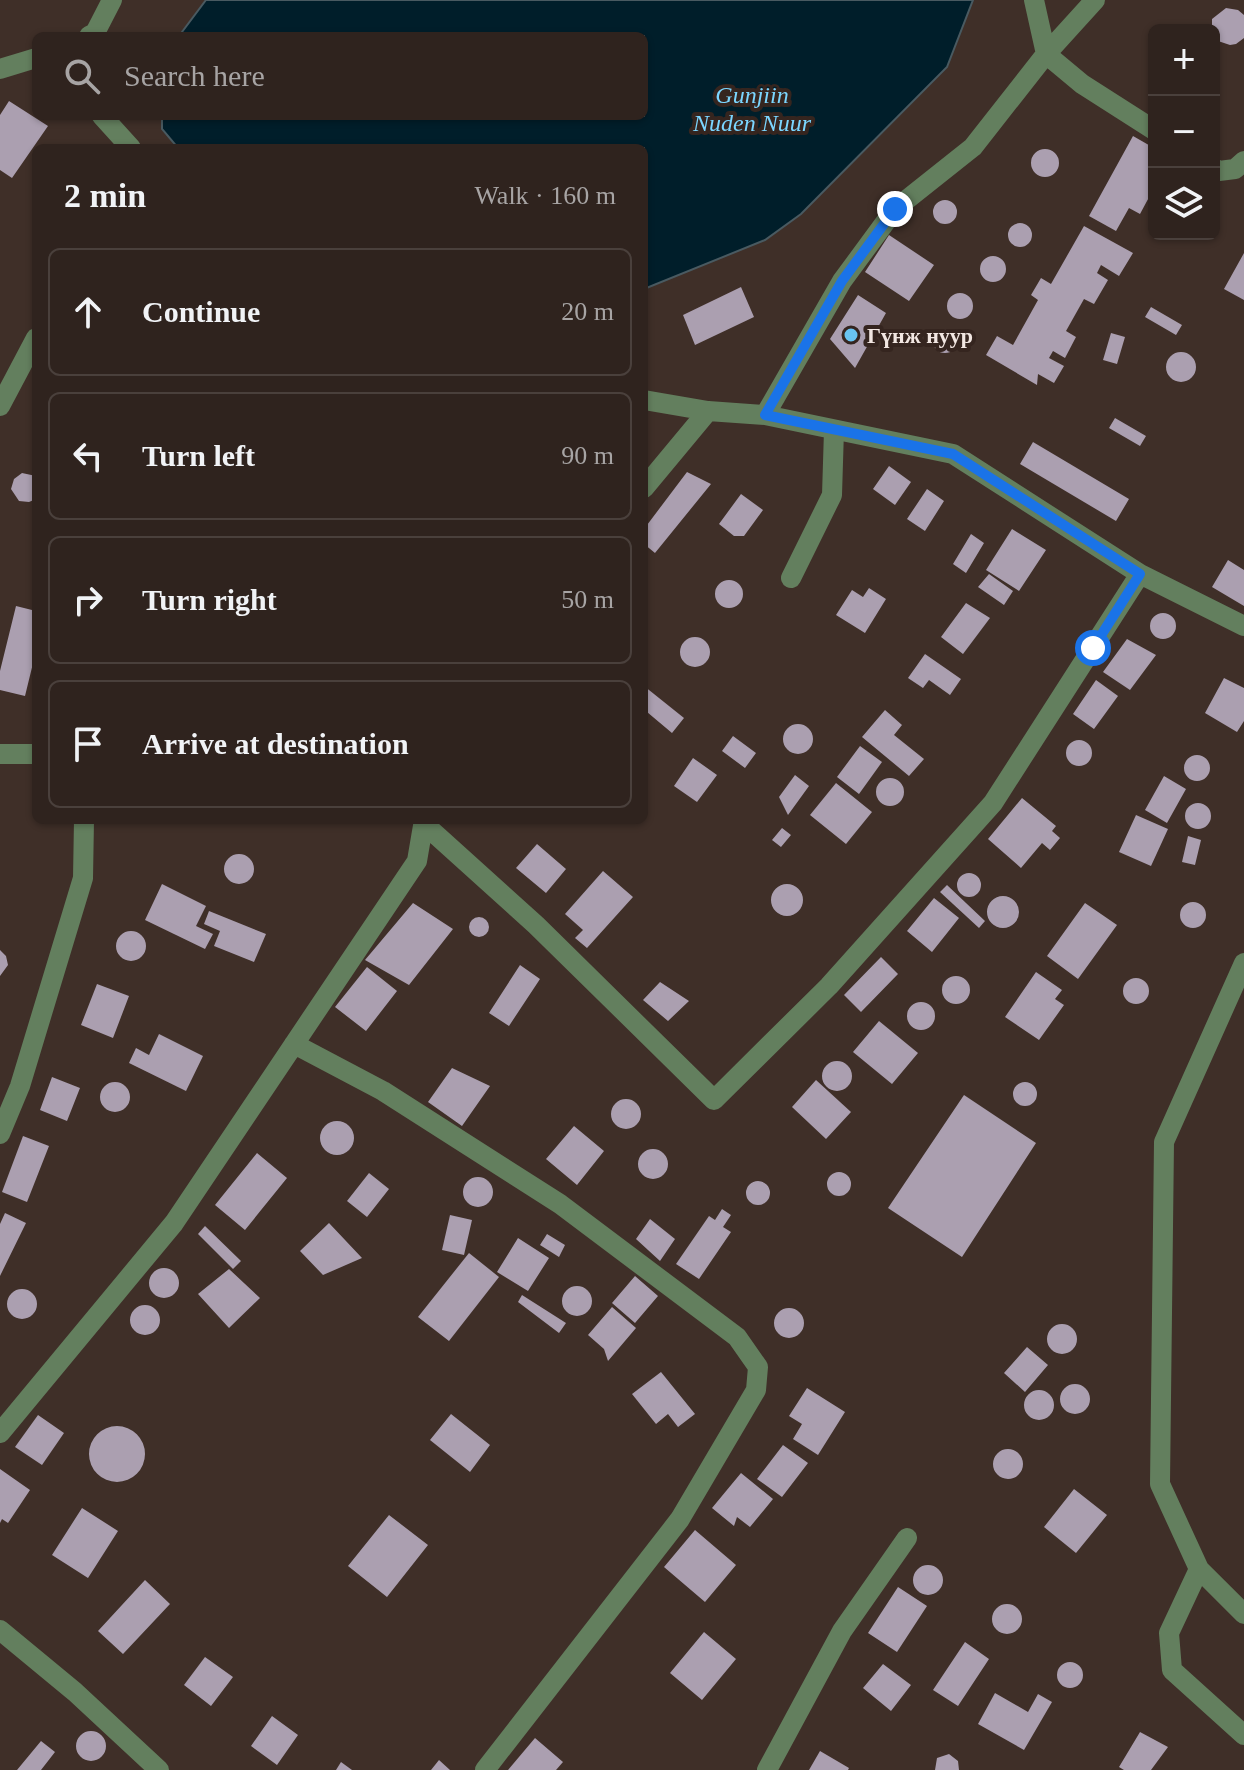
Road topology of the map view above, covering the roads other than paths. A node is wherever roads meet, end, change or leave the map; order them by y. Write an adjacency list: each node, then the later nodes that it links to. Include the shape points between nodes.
1 (112, 0): 4 (street)
2 (1034, 0): 5 (street)
3 (1095, 0): 5 (street)
4 (96, 32)
5 (1046, 54): 9 (street); 17 (street, via 973,147 895,209 842,281)
6 (32, 59): 7 (street)
7 (0, 69)
8 (106, 120): 10 (street)
9 (1148, 126)
10 (127, 144)
11 (1244, 161): 12 (street)
12 (1220, 171)
13 (32, 346): 15 (street)
14 (648, 401): 16 (street)
15 (0, 406)
16 (708, 411): 17 (street); 19 (street)
17 (765, 415): 18 (street)
18 (834, 430): 20 (street, via 953,454); 21 (street, via 832,495)
19 (648, 483)
20 (1140, 574): 22 (street); 27 (street, via 993,803 829,986 714,1100)
21 (791, 578)
22 (1244, 626)
23 (0, 754): 24 (street)
24 (32, 754)
25 (84, 824): 30 (street, via 83,878 20,1086)
26 (424, 824): 29 (street, via 417,861)
27 (426, 824)
28 (1244, 963): 33 (street, via 1164,1142 1160,1484)
29 (294, 1044): 31 (street, via 174,1223); 38 (street, via 383,1091 560,1204 737,1337 758,1367 756,1390 680,1519)
30 (0, 1134)
31 (0, 1433)
32 (907, 1538): 39 (street, via 842,1631)
33 (1199, 1569): 34 (street); 36 (street, via 1169,1633 1172,1670)
34 (1244, 1614)
35 (0, 1630): 37 (street)
36 (1244, 1735)
37 (159, 1770)
38 (485, 1770)
39 (767, 1770)

